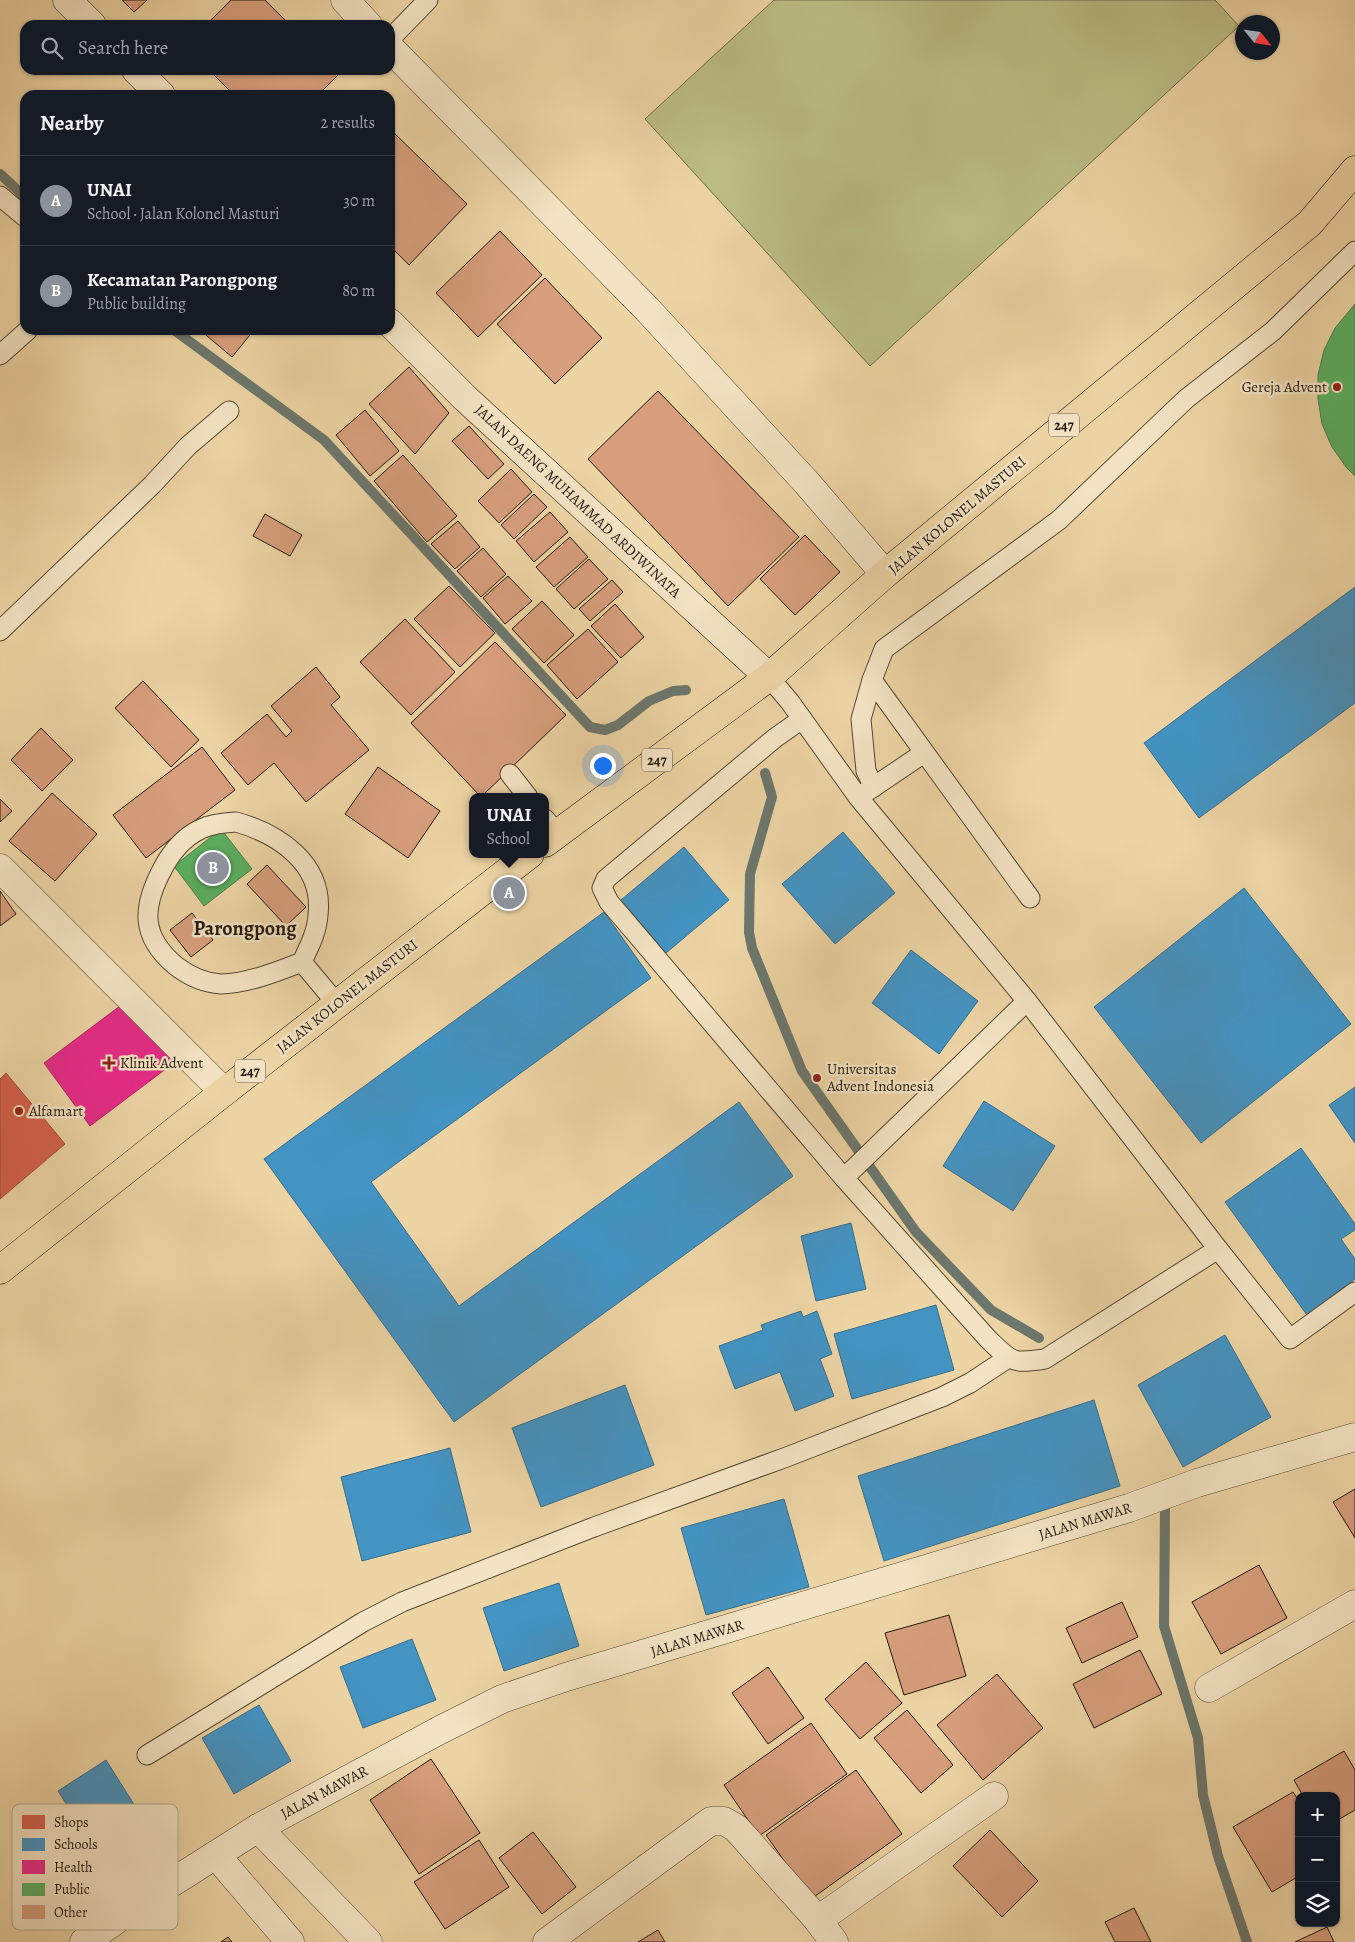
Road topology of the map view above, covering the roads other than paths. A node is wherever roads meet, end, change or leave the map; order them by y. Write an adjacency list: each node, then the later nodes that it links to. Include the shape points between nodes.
1 (67, 0): 4 (street)
2 (345, 0): 5 (street)
3 (428, 0): 6 (lane)
4 (87, 20)
5 (363, 20)
6 (395, 34)
7 (395, 53): 18 (street, via 647,309 808,483)
8 (141, 75): 9 (street)
9 (156, 90)
10 (1355, 170): 18 (main road, JALAN KOLONEL MASTURI / 247, via 1310,223)
11 (0, 196): 12 (lane)
12 (20, 214)
13 (1355, 251): 21 (lane, via 1273,331 1186,399 1059,520 884,649)
14 (395, 328): 20 (street, JALAN DAENG MUHAMMAD ARDIWINATA, via 465,398)
15 (22, 335): 16 (lane)
16 (0, 355)
17 (230, 411): 19 (lane, via 188,446 152,485)
18 (885, 574): 20 (main road, JALAN KOLONEL MASTURI / 247)
19 (0, 631)
20 (769, 677): 22 (lane); 27 (main road, JALAN KOLONEL MASTURI / 247)
21 (872, 680): 23 (lane); 25 (lane, via 861,719)
22 (802, 719): 25 (lane); 35 (lane, via 606,879 602,888 609,902)
23 (924, 752): 25 (lane); 30 (lane)
24 (510, 774): 26 (lane)
25 (866, 792): 32 (lane)
26 (525, 793)
27 (549, 832)
28 (525, 858): 33 (main road, JALAN KOLONEL MASTURI / 247)
29 (0, 868): 34 (street)
30 (1030, 898)
31 (302, 962): 31 (lane, via 223,984 196,979 169,960 149,928 147,911 158,877 169,857 185,839 199,830 236,822 270,834 303,861 314,878 319,914 314,937); 33 (lane)
32 (1026, 1001): 35 (lane); 36 (lane)
33 (337, 1004): 34 (main road, JALAN KOLONEL MASTURI / 247)
34 (224, 1092): 37 (main road, JALAN KOLONEL MASTURI / 247)
35 (849, 1174): 39 (lane, via 988,1339)
36 (1218, 1249): 38 (lane, via 1290,1339); 39 (lane, via 1045,1359 1021,1362)
37 (3, 1261)
38 (1355, 1292)
39 (1008, 1358): 43 (lane, via 942,1397 402,1602 363,1622)
40 (1355, 1437): 45 (street, JALAN MAWAR, via 502,1699)
41 (1355, 1604): 42 (street)
42 (1209, 1688)
43 (147, 1755)
44 (994, 1796): 48 (street)
45 (258, 1828): 46 (street, JALAN MAWAR); 52 (street)
46 (216, 1855): 47 (street, JALAN MAWAR); 51 (street)
47 (178, 1879)
48 (818, 1920): 53 (street, via 736,1828 724,1822 711,1821); 54 (street)
49 (102, 1930): 50 (street, JALAN MAWAR)
50 (84, 1942)
51 (290, 1942)
52 (368, 1942)
53 (547, 1942)
54 (834, 1942)

